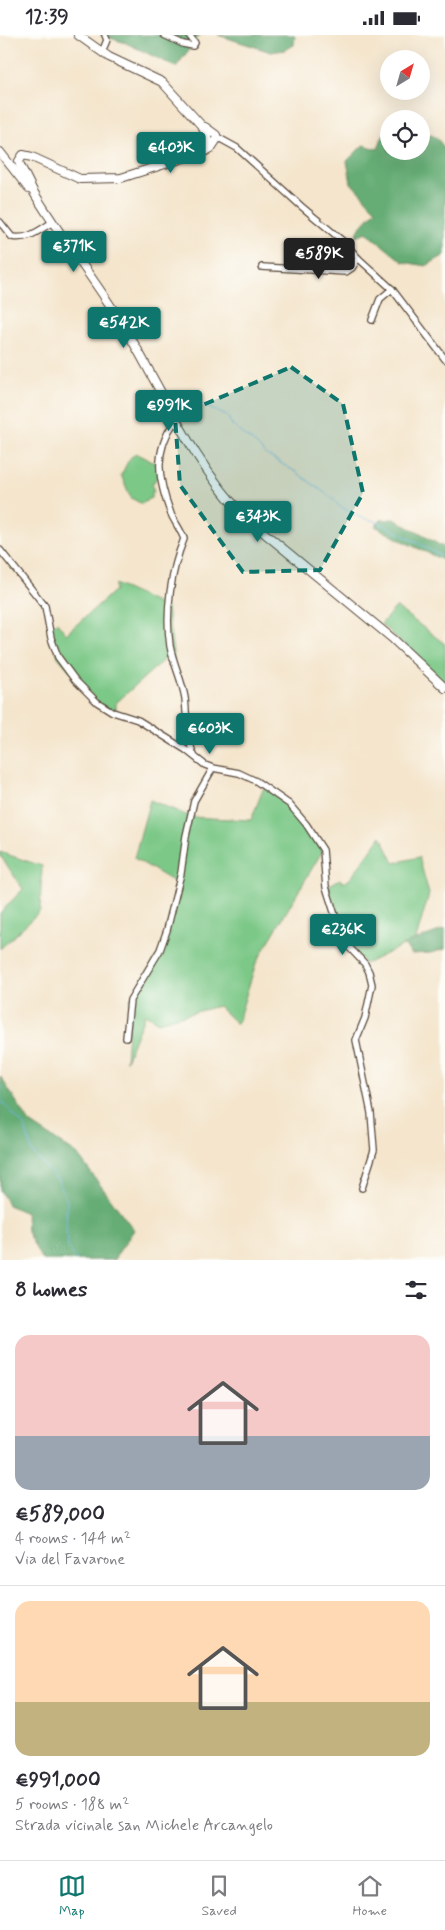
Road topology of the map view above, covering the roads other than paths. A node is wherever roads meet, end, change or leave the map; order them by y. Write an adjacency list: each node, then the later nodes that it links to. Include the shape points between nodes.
1 (72, 35): 7 (street, via 106,61)
2 (78, 35): 6 (street)
3 (104, 35): 6 (street, via 107,39)
4 (164, 35): 5 (street, via 193,46 195,43)
5 (189, 35)
6 (102, 52): 7 (street)
7 (135, 69): 8 (street, via 162,83)
8 (212, 138): 10 (street, via 190,156 121,178 80,179 23,155 20,165); 13 (street, via 237,148)
9 (0, 152): 10 (street, via 27,188)
10 (33, 191): 12 (street)
11 (0, 222): 12 (street, via 12,237 19,239)
12 (53, 222): 18 (street, via 132,339)
13 (358, 257): 14 (street, via 346,272); 15 (street)
14 (262, 267)
15 (392, 289): 16 (street, via 380,299); 17 (street)
16 (372, 320)
17 (445, 359)
18 (176, 421): 20 (street, via 221,489 246,518 393,639); 21 (street, via 164,442 158,467 172,515 184,539 169,599 170,645 185,695 190,746)
19 (0, 550): 21 (street, via 46,606 58,657 75,680 97,702 113,712 138,720)
20 (445, 687)
21 (195, 756): 22 (street)
22 (213, 768): 23 (street, via 194,801 167,930 160,950 130,1000); 24 (street, via 239,773 256,781 288,804 306,824 323,851 326,887 341,935 369,972 372,985 356,1040 374,1150)
23 (126, 1038)
24 (362, 1188)

